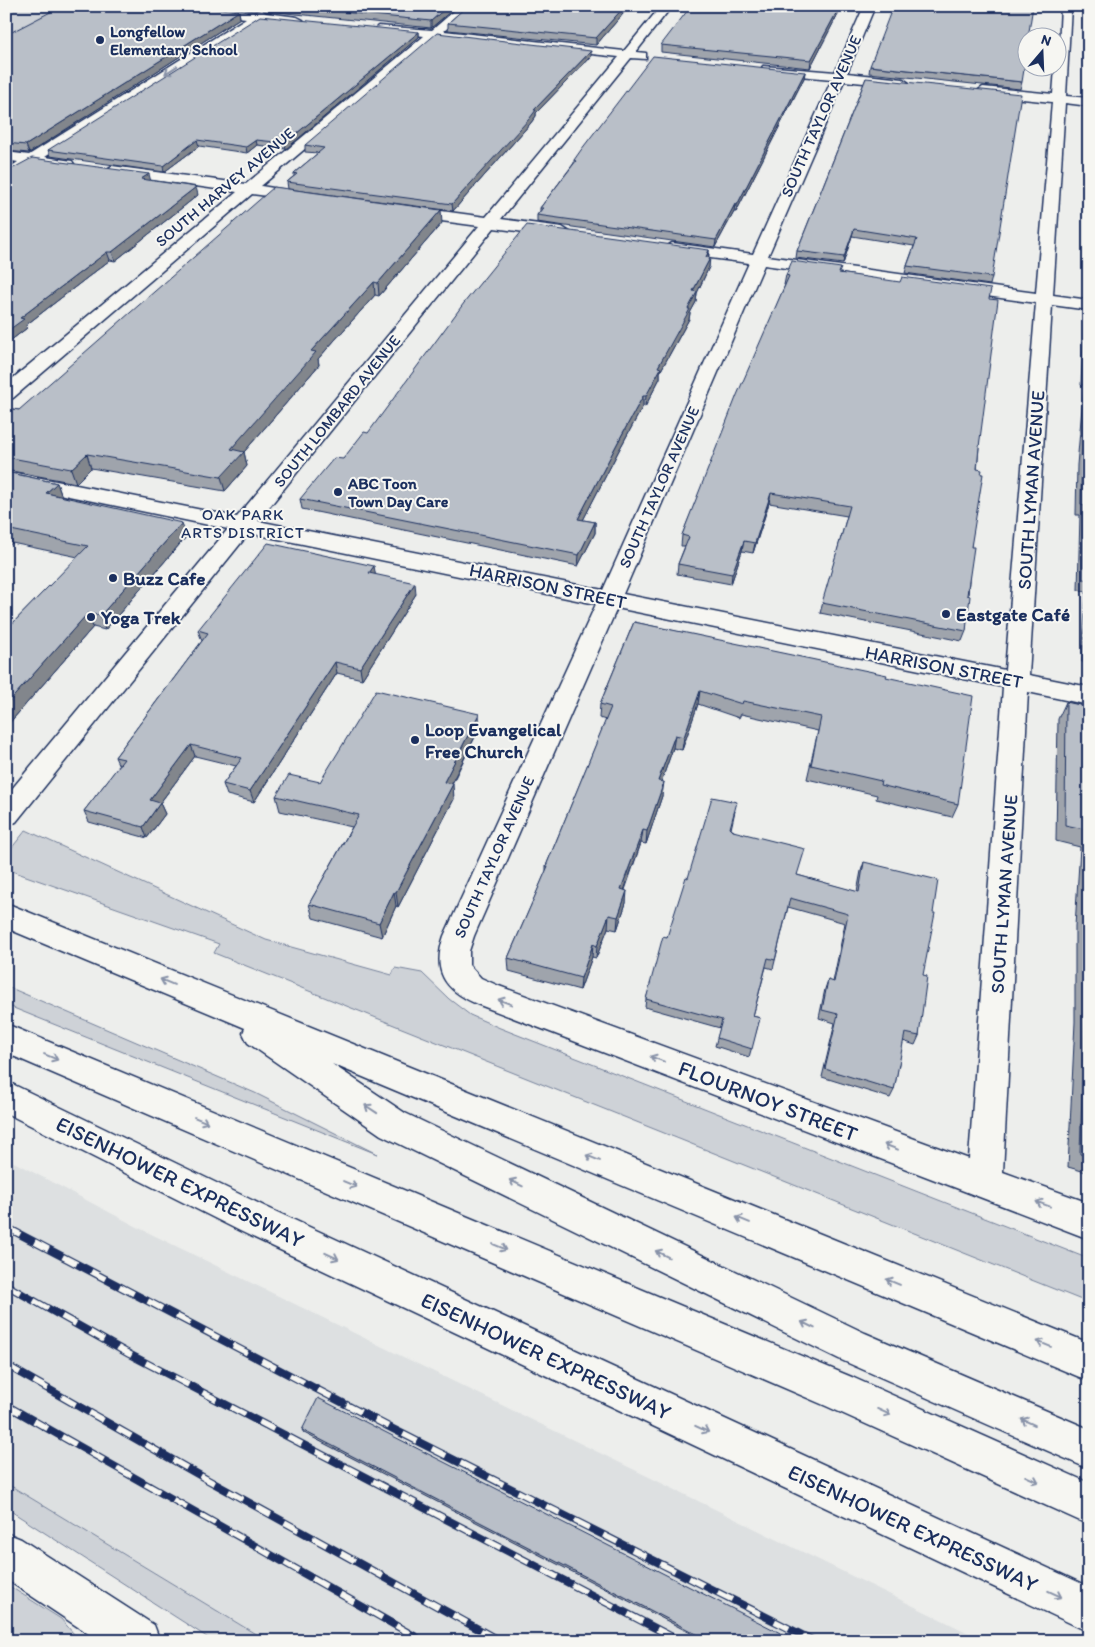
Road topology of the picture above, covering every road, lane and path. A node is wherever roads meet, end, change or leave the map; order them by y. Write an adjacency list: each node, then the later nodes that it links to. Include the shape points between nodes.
1 (170, 6): 7 (main road)
2 (270, 6): 7 (main road)
3 (467, 6): 10 (main road, SOUTH HARVEY AVENUE)
4 (668, 6): 11 (main road, SOUTH LOMBARD AVENUE)
5 (870, 6): 14 (main road, SOUTH TAYLOR AVENUE)
6 (1066, 6): 17 (main road, SOUTH LYMAN AVENUE)
7 (256, 16): 8 (main road); 20 (main road, one-way to 20)
8 (305, 21)
9 (370, 27): 10 (main road)
10 (434, 34): 11 (main road); 24 (main road, SOUTH HARVEY AVENUE)
11 (628, 54): 12 (main road); 27 (main road, SOUTH LOMBARD AVENUE)
12 (658, 57)
13 (751, 67): 14 (main road)
14 (840, 76): 15 (main road); 30 (main road, SOUTH TAYLOR AVENUE)
15 (912, 84)
16 (968, 89): 17 (main road)
17 (1058, 99): 18 (main road); 31 (main road, SOUTH LYMAN AVENUE)
18 (1089, 102)
19 (6, 156): 20 (main road)
20 (32, 159): 21 (main road); 23 (main road)
21 (78, 166)
22 (97, 168): 24 (main road)
23 (6, 176)
24 (249, 189): 25 (main road); 33 (main road, SOUTH HARVEY AVENUE)
25 (324, 200)
26 (390, 209): 27 (main road)
27 (490, 222): 28 (main road); 35 (main road, SOUTH LOMBARD AVENUE)
28 (575, 234)
29 (659, 246): 30 (main road)
30 (758, 260): 31 (main road); 36 (main road, SOUTH TAYLOR AVENUE)
31 (1045, 299): 32 (main road); 37 (main road, SOUTH LYMAN AVENUE)
32 (1089, 305)
33 (6, 394)
34 (6, 476): 35 (main road, HARRISON STREET)
35 (244, 524): 36 (main road, HARRISON STREET); 39 (main road, SOUTH LOMBARD AVENUE)
36 (610, 599): 37 (main road, HARRISON STREET); 42 (main road, SOUTH TAYLOR AVENUE, via 459,936 454,951)
37 (1016, 682): 38 (main road, HARRISON STREET); 46 (main road, SOUTH LYMAN AVENUE)
38 (1089, 696)
39 (16, 790): 40 (main road, SOUTH LOMBARD AVENUE)
40 (6, 815)
41 (6, 915): 43 (main road, one-way to 41)
42 (454, 969): 46 (main road, FLOURNOY STREET, one-way to 42, via 488,996 470,987)
43 (212, 1001): 48 (main road, one-way to 43); 49 (main road, one-way to 43, via 852,1346 393,1124)
44 (6, 1038): 50 (main road, one-way to 50, via 840,1392)
45 (6, 1096): 52 (main road, EISENHOWER EXPRESSWAY, one-way to 52, via 253,1219)
46 (985, 1183): 47 (main road, FLOURNOY STREET, one-way to 46)
47 (1089, 1221)
48 (1089, 1362)
49 (1089, 1449)
50 (1089, 1504)
51 (6, 1554): 53 (main road)
52 (1089, 1610)
53 (138, 1641)

